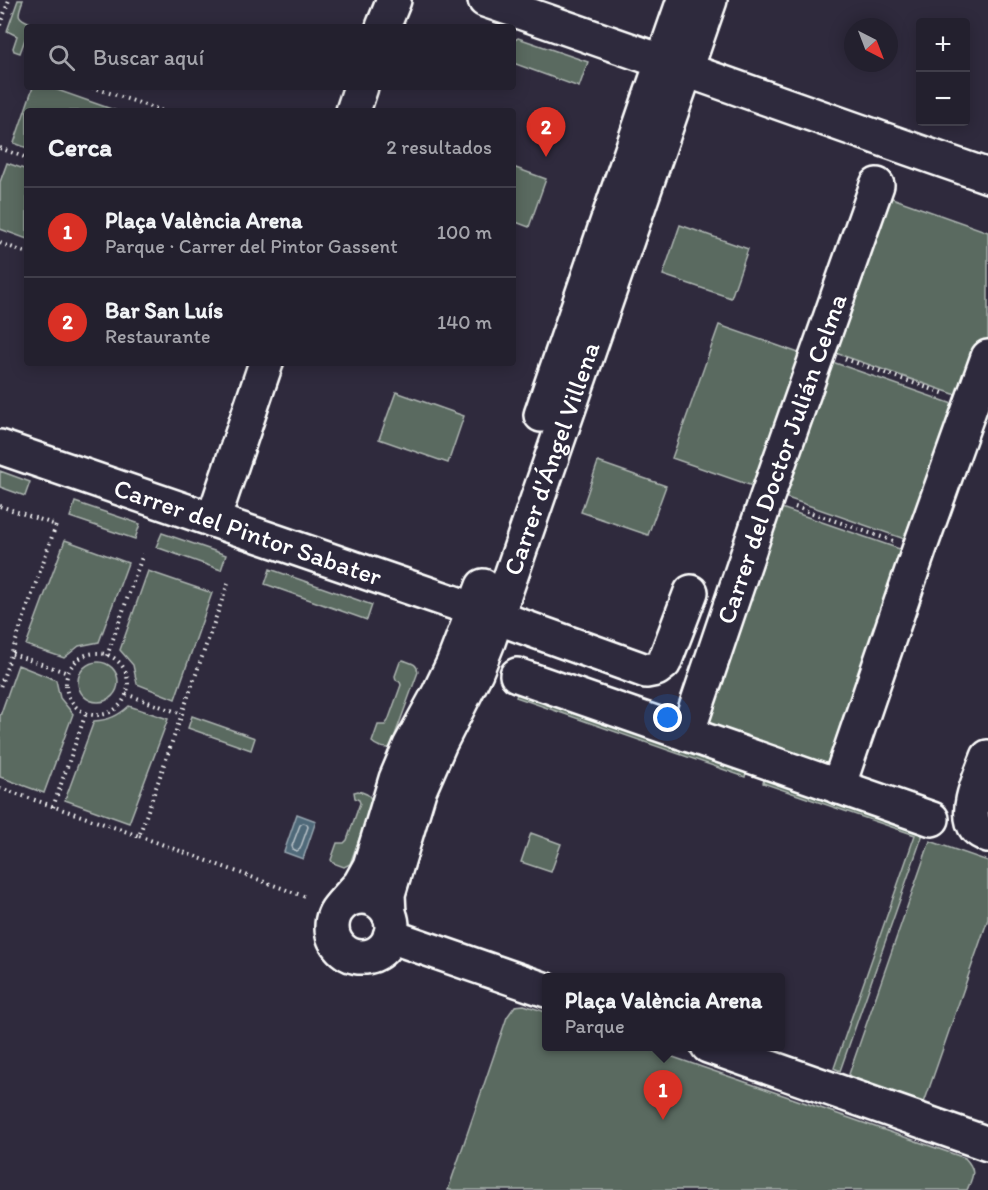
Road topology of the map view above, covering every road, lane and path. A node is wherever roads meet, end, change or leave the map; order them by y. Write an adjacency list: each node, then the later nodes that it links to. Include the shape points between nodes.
1 (9, 0): 6 (path)
2 (394, 0): 7 (street)
3 (485, 0): 8 (street)
4 (684, 0): 8 (street, Carrer d'Ángel Villena)
5 (710, 0): 8 (street, Carrer d'Ángel Villena)
6 (0, 24)
7 (384, 24)
8 (674, 66): 15 (street); 31 (street, Carrer d'Ángel Villena)
9 (101, 90): 11 (path)
10 (360, 90): 12 (street)
11 (154, 108)
12 (353, 108)
13 (0, 148): 14 (path)
14 (24, 157)
15 (988, 176)
16 (877, 185): 19 (street, Carrer del Doctor Julián Celma)
17 (0, 243): 18 (path)
18 (24, 252)
19 (819, 350): 22 (path); 24 (street, Carrer del Doctor Julián Celma)
20 (988, 357): 22 (street)
21 (265, 366): 26 (street)
22 (971, 404): 27 (street)
23 (0, 447): 26 (street, Carrer del Pintor Sabater)
24 (767, 497): 27 (path); 40 (street, Carrer del Doctor Julián Celma)
25 (0, 506): 32 (path, via 56,525)
26 (213, 520): 31 (street, Carrer del Pintor Sabater)
27 (919, 550): 42 (street)
28 (143, 554): 33 (path)
29 (228, 583): 39 (path)
30 (691, 592): 31 (street, Carrer del Pintor Sabater, via 664,663 646,671)
31 (485, 614): 49 (street, Carrer d'Ángel Villena, via 453,664 410,746 370,866); 50 (street, Carrer d'Ángel Villena, via 476,672 419,791 388,894)
32 (12, 654): 34 (path); 36 (path)
33 (106, 656): 34 (path, via 82,657); 37 (path, via 112,657 126,673)
34 (68, 673): 38 (path, via 66,683 71,701)
35 (517, 675): 40 (street)
36 (0, 687)
37 (126, 694): 38 (path, via 115,710 106,714); 39 (path)
38 (86, 713): 44 (path)
39 (182, 714): 46 (path)
40 (687, 734): 42 (street)
41 (988, 757): 47 (street, via 972,802 971,817 977,830)
42 (838, 787): 45 (street)
43 (0, 788): 44 (path)
44 (52, 807): 46 (path)
45 (932, 819)
46 (139, 836): 48 (path)
47 (988, 836)
48 (306, 897)
49 (342, 904): 50 (street, via 368,897 381,904); 50 (street, via 333,918 332,935 340,950 355,958 372,956 386,946)
50 (390, 925): 51 (street)
51 (542, 988)
52 (720, 1051): 53 (street)
53 (988, 1144)

